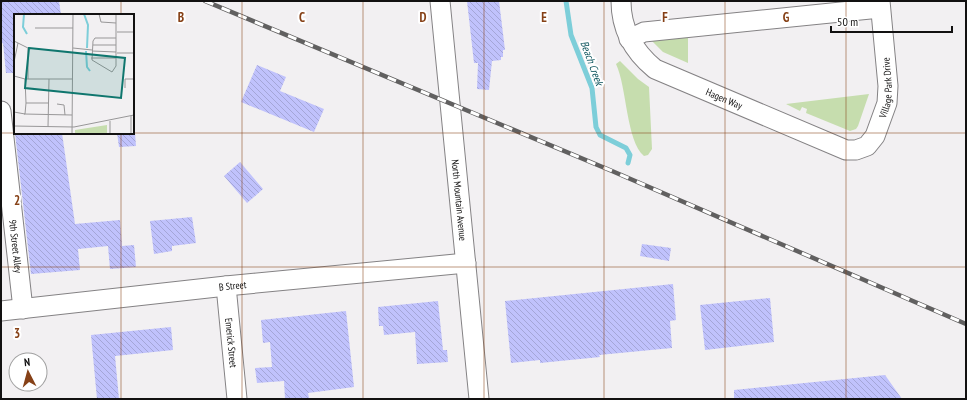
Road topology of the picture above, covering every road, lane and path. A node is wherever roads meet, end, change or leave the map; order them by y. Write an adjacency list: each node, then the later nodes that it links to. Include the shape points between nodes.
1 (440, 1): 7 (street, North Mountain Avenue)
2 (621, 1): 4 (street, Hagen Way, via 621,14)
3 (880, 4): 4 (street, via 644,32); 6 (street, Village Park Drive, via 888,94 875,136)
4 (629, 39): 6 (street, Hagen Way, via 644,60 655,68 846,150)
5 (1, 111): 9 (street, 9th Street Alley)
6 (867, 146)
7 (466, 264): 8 (street, B Street); 12 (street, North Mountain Avenue)
8 (226, 286): 9 (street, B Street); 11 (street, Emerick Street)
9 (22, 309): 10 (street, B Street)
10 (1, 311)
11 (237, 399)
12 (479, 399)

